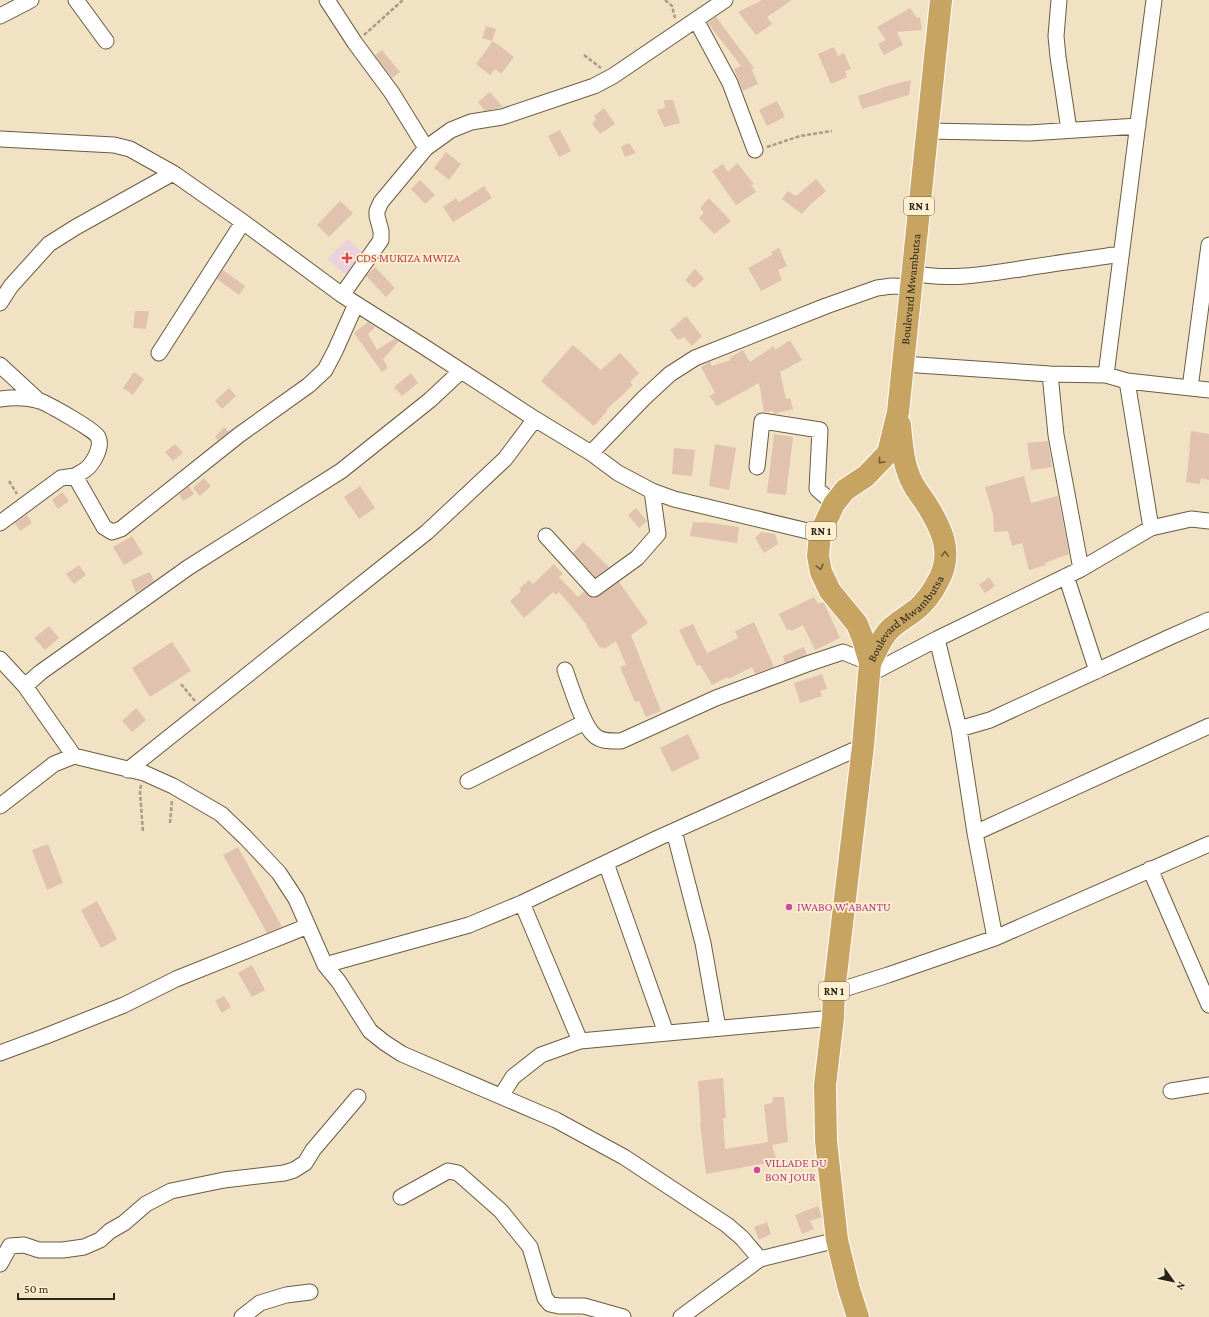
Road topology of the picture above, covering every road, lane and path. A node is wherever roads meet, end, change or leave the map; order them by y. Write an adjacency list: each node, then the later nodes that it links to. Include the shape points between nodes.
1 (31, 0): 10 (street)
2 (76, 0): 13 (street)
3 (327, 0): 14 (street)
4 (403, 0): 14 (path)
5 (665, 0): 12 (path, via 672,6)
6 (725, 0): 11 (street)
7 (941, 0): 19 (highway, Boulevard Mwambutsa / RN 1)
8 (1059, 0): 18 (street, via 1056,36)
9 (1154, 0): 17 (street)
10 (0, 16)
11 (696, 20): 12 (street); 23 (street, via 734,92)
12 (679, 32): 16 (street)
13 (106, 41)
14 (355, 43): 22 (street, via 392,93)
15 (584, 55): 16 (path)
16 (613, 76): 22 (street, via 594,86 502,117 471,122 451,130)
17 (1138, 126): 18 (street); 27 (street)
18 (1069, 130): 19 (street)
19 (927, 131): 28 (highway, Boulevard Mwambutsa / RN 1)
20 (832, 132): 23 (path, via 800,136)
21 (0, 139): 24 (street, via 114,145 130,149)
22 (426, 148): 29 (street, via 381,202 377,216 381,240)
23 (755, 150)
24 (173, 173): 25 (street); 30 (street, via 50,244 11,286)
25 (243, 222): 29 (street); 32 (street)
26 (1209, 245): 39 (street)
27 (1120, 254): 28 (street, via 1001,272 926,276); 37 (street)
28 (912, 280): 33 (highway, Boulevard Mwambutsa / RN 1); 45 (street, via 877,288 826,306 695,358 670,374)
29 (342, 295): 31 (street)
30 (0, 303)
31 (356, 304): 35 (street); 47 (street, via 325,370 121,529 112,532 104,527)
32 (159, 353)
33 (903, 364): 36 (street); 43 (highway, Boulevard Mwambutsa / RN 1)
34 (0, 365): 42 (street)
35 (461, 371): 44 (street); 64 (street, via 430,400 341,470 189,567)
36 (1050, 374): 37 (street); 55 (street, via 1056,435)
37 (1106, 375): 38 (street)
38 (1127, 381): 39 (street); 52 (street)
39 (1190, 388): 40 (street)
40 (1209, 390)
41 (0, 399): 42 (street, via 15,397)
42 (40, 401): 47 (street, via 98,436 100,444 95,457 86,469)
43 (898, 412): 49 (highway, Boulevard Mwambutsa / RN 1, one-way to 49, via 888,453 866,476 845,490); 60 (highway, Boulevard Mwambutsa / RN 1, one-way to 43, via 882,639 930,595 942,576 946,557 940,526 907,471)
44 (536, 419): 45 (street); 65 (street, via 506,459 427,532)
45 (591, 452): 48 (street, via 618,473)
46 (756, 467): 49 (street, via 762,421 820,430 817,489)
47 (75, 476): 51 (street, via 61,478)
48 (652, 491): 53 (street, via 674,499); 54 (street, via 658,534 637,558 594,589)
49 (834, 504): 53 (highway, Boulevard Mwambutsa / RN 1)
50 (1209, 521): 52 (street, via 1191,519)
51 (0, 523)
52 (1151, 528): 55 (street)
53 (820, 534): 60 (highway, Boulevard Mwambutsa / RN 1, one-way to 60, via 818,556 821,572 830,591 856,624 863,639)
54 (546, 536)
55 (1081, 569): 56 (street)
56 (1066, 576): 58 (street); 62 (street)
57 (1209, 620): 62 (street)
58 (937, 639): 60 (street); 68 (street)
59 (0, 659): 64 (street)
60 (870, 669): 66 (street, via 843,652 716,698 621,740 607,742 594,736); 69 (highway, RN 1)
61 (565, 670): 66 (street)
62 (1097, 672): 68 (street, via 990,720)
63 (181, 684): 65 (path)
64 (25, 686): 70 (street)
65 (204, 710): 71 (street)
66 (585, 722): 73 (street)
67 (1209, 726): 79 (street)
68 (959, 729): 79 (street)
69 (863, 746): 77 (street); 87 (highway, RN 1)
70 (74, 756): 71 (street); 75 (street, via 54,764)
71 (128, 770): 72 (street)
72 (144, 773): 74 (street); 78 (path, via 140,792)
73 (468, 780)
74 (174, 786): 76 (path); 84 (street, via 221,814 279,872 296,899)
75 (0, 806)
76 (170, 823)
77 (674, 831): 81 (street); 90 (street, via 703,943)
78 (143, 832)
79 (975, 833): 85 (street)
80 (1209, 844): 82 (street)
81 (606, 863): 83 (street); 91 (street)
82 (1150, 869): 85 (street); 88 (street)
83 (522, 903): 86 (street, via 469,925); 92 (street)
84 (308, 926): 86 (street); 93 (street, via 176,979 124,1005)
85 (995, 938): 87 (street)
86 (325, 965): 96 (street, via 370,1030 385,1043 402,1054)
87 (834, 992): 89 (highway, RN 1)
88 (1209, 1005)
89 (833, 1018): 90 (street); 99 (highway, RN 1, via 825,1099 826,1141)
90 (718, 1028): 91 (street)
91 (666, 1033): 92 (street)
92 (580, 1041): 96 (street, via 540,1055 512,1077)
93 (0, 1052)
94 (1209, 1085): 95 (street)
95 (1171, 1091)
96 (501, 1096): 100 (street, via 556,1120 624,1157 727,1226 742,1238)
97 (358, 1097): 101 (street, via 305,1162 294,1170 171,1191 146,1204 124,1223 84,1248 39,1250 24,1245 10,1246)
98 (401, 1197): 104 (street, via 448,1171 458,1173 501,1211 530,1247 547,1302 560,1306 584,1306)
99 (837, 1240): 100 (street); 106 (highway, RN 1)
100 (760, 1259): 105 (street)
101 (0, 1264)
102 (310, 1292): 103 (street, via 286,1295 260,1303)
103 (242, 1317)
104 (623, 1317)
105 (681, 1317)
106 (858, 1317)

